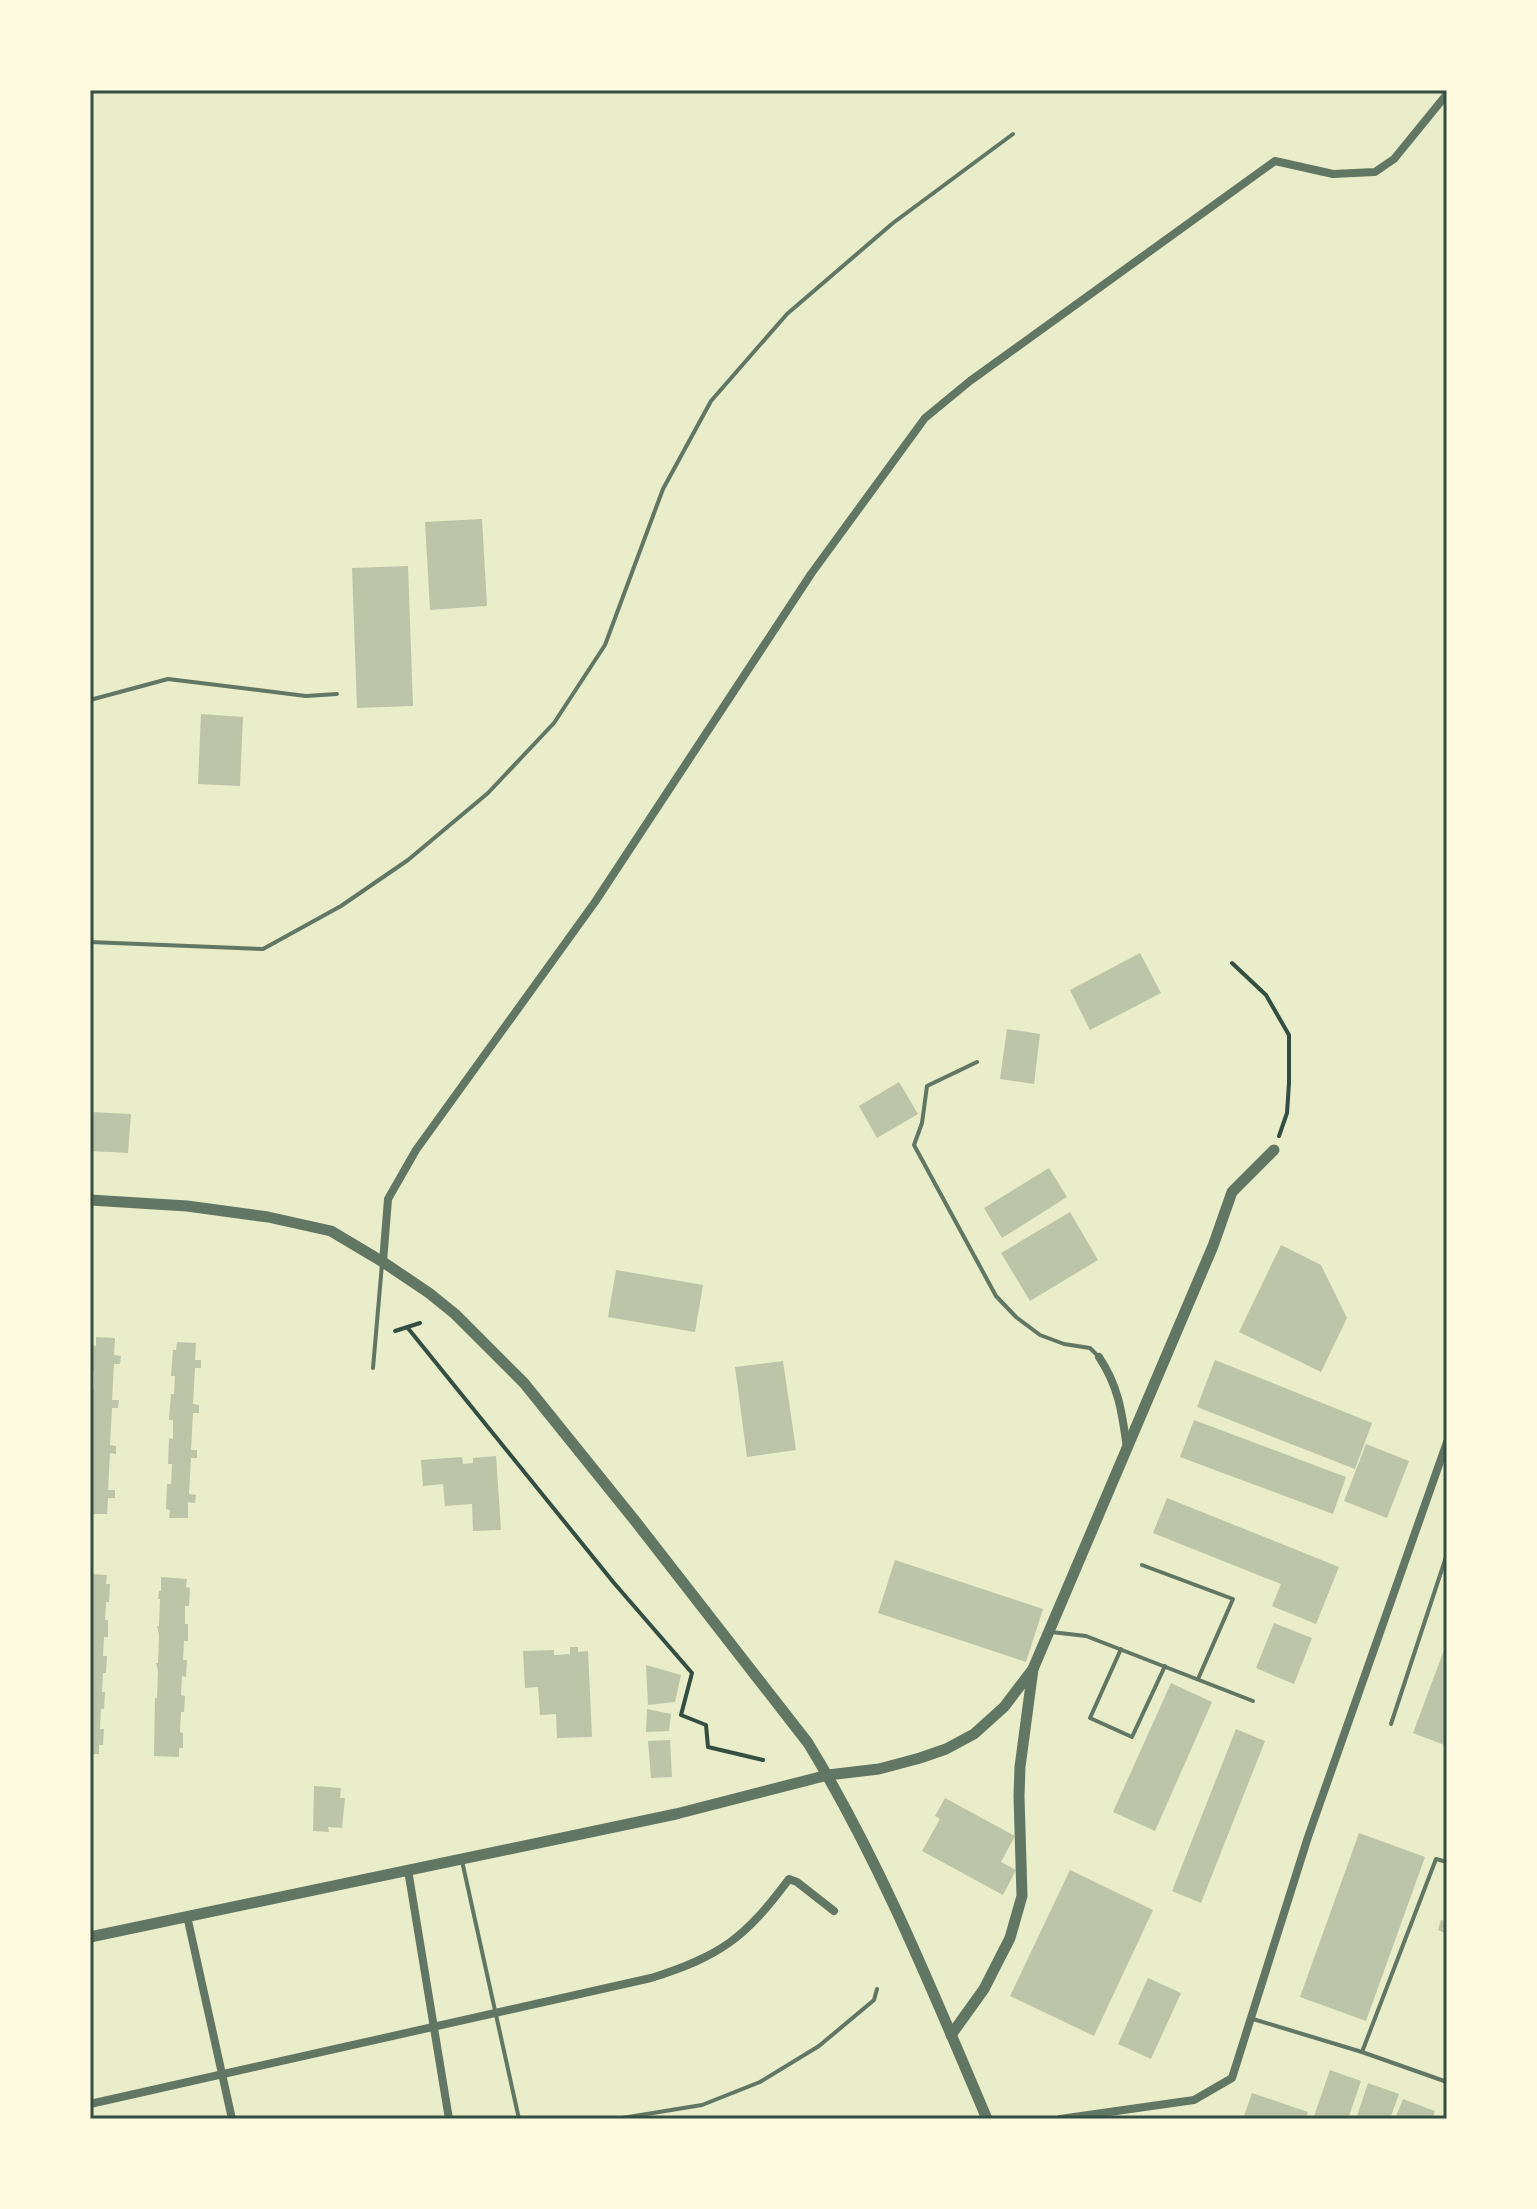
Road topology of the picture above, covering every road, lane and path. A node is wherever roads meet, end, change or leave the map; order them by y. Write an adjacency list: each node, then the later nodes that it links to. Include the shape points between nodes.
1 (1447, 94): 10 (street, via 1394,159 1375,172 1333,174 1275,161 925,418 811,574 595,902 416,1150 388,1199)
2 (1013, 134): 5 (lane, via 893,223 787,314 711,401 663,489 605,645 554,723 488,793 408,860 341,906 263,949)
3 (337, 694): 4 (lane, via 306,696 168,679)
4 (90, 700)
5 (90, 942)
6 (1232, 963): 8 (path, via 1266,995 1289,1035 1287,1113)
7 (977, 1062): 14 (lane, via 927,1086 914,1145 996,1296 1040,1335 1090,1348)
8 (1274, 1150): 17 (street, via 1232,1192)
9 (90, 1200): 10 (street, via 268,1217 334,1232)
10 (383, 1262): 15 (lane); 28 (street, via 455,1314 524,1383 789,1718)
11 (420, 1323): 12 (path)
12 (407, 1327): 13 (path); 27 (path, via 692,1673 681,1715 706,1725 708,1747)
13 (395, 1331)
14 (1099, 1357): 17 (street, via 1121,1401)
15 (373, 1368)
16 (1447, 1442): 37 (street)
17 (1127, 1448): 20 (street)
18 (1447, 1554): 26 (lane)
19 (1142, 1565): 24 (lane, via 1233,1599)
20 (1049, 1632): 21 (lane, via 1086,1636); 23 (street)
21 (1121, 1649): 22 (lane); 22 (lane, via 1090,1718 1132,1737)
22 (1165, 1666): 24 (lane)
23 (1033, 1669): 28 (street, via 1004,1707 960,1742 879,1769); 39 (street, via 1020,1767 1022,1896 1010,1938 984,1989)
24 (1198, 1679): 25 (lane)
25 (1253, 1701)
26 (1391, 1724)
27 (763, 1760)
28 (828, 1775): 29 (street, via 676,1814); 39 (street)
29 (461, 1859): 31 (street); 36 (lane)
30 (1447, 1862): 40 (lane, via 1436,1859)
31 (408, 1870): 33 (street); 38 (street)
32 (834, 1911): 36 (street, via 789,1879 751,1926 723,1949 685,1967)
33 (187, 1916): 34 (street); 41 (street)
34 (90, 1937)
35 (877, 1989): 47 (lane, via 874,2000 819,2046 760,2082 702,2105)
36 (495, 2012): 38 (street); 46 (lane)
37 (1250, 2018): 40 (lane); 49 (street, via 1232,2078 1194,2100)
38 (433, 2026): 41 (street); 45 (street)
39 (951, 2035): 48 (street)
40 (1362, 2052): 42 (lane)
41 (222, 2074): 43 (street); 44 (street)
42 (1447, 2082)
43 (90, 2104)
44 (232, 2119)
45 (449, 2119)
46 (519, 2119)
47 (616, 2119)
48 (987, 2119)
49 (1060, 2119)

